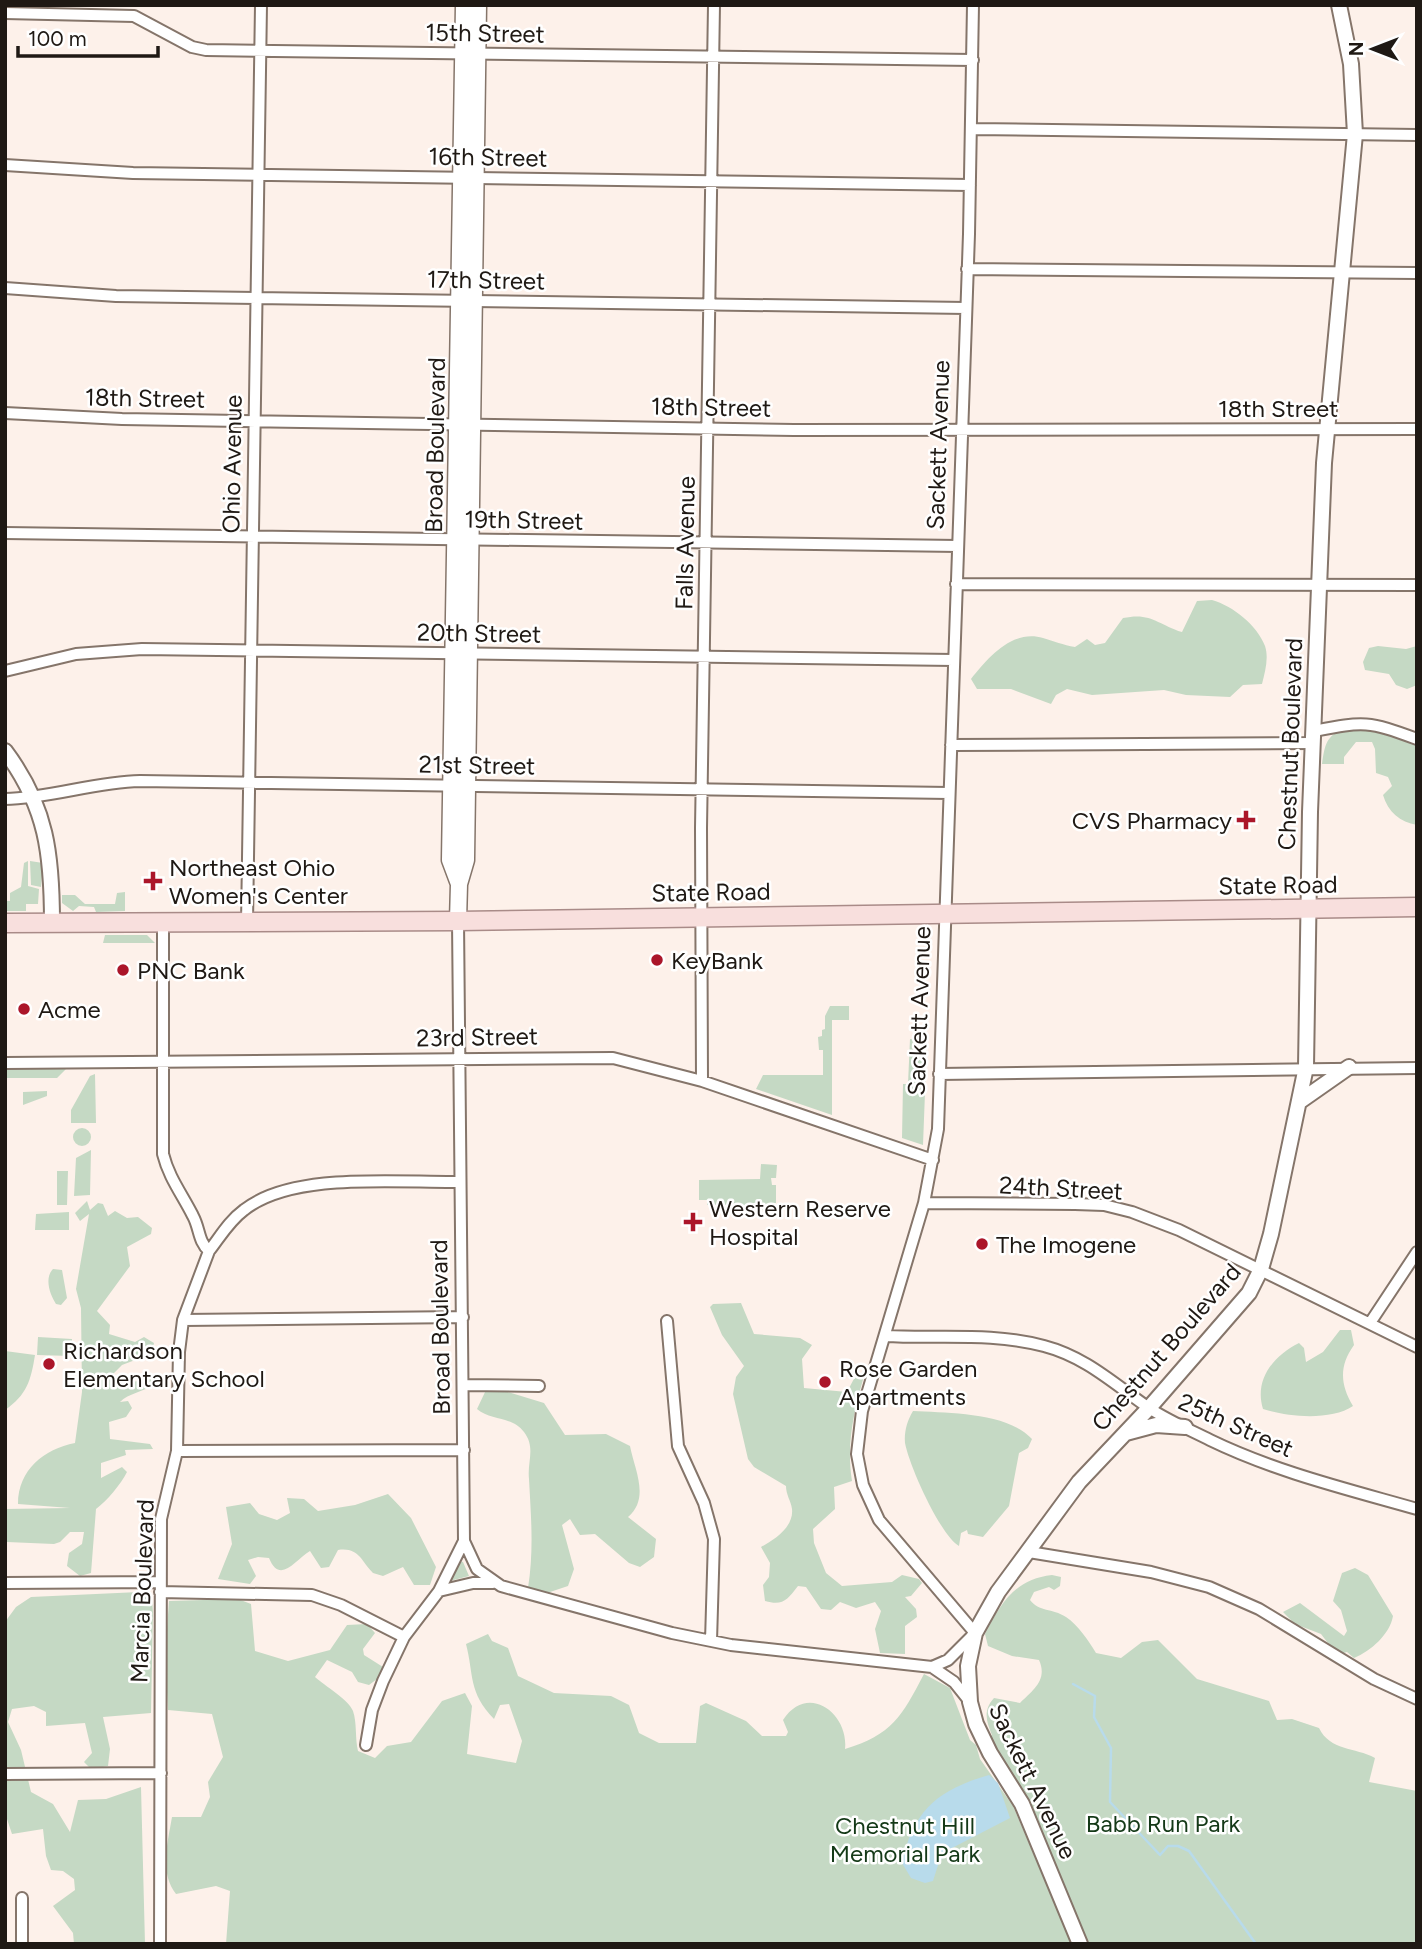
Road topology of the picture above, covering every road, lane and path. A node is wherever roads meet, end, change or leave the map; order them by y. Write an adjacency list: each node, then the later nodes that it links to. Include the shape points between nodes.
1 (261, 5): 8 (street, Ohio Avenue)
2 (464, 5): 9 (main road, Broad Boulevard)
3 (478, 5): 9 (main road, Broad Boulevard)
4 (713, 5): 10 (street, Falls Avenue)
5 (973, 5): 11 (street, Sackett Avenue)
6 (1339, 5): 13 (street, Chestnut Boulevard, via 1351,64)
7 (5, 13): 8 (street, 15th Street, via 127,15 199,49)
8 (259, 50): 9 (street, 15th Street); 16 (street, Ohio Avenue)
9 (471, 54): 10 (street, 15th Street); 17 (main road, Broad Boulevard)
10 (713, 57): 11 (street, 15th Street); 18 (street, Falls Avenue)
11 (973, 60): 12 (street, Sackett Avenue)
12 (972, 129): 13 (street); 19 (street, Sackett Avenue)
13 (1355, 134): 14 (street); 21 (street, Chestnut Boulevard)
14 (1417, 135)
15 (5, 165): 16 (street, 16th Street)
16 (257, 174): 17 (street, 16th Street); 24 (street, Ohio Avenue)
17 (469, 177): 18 (street, 16th Street); 25 (main road, Broad Boulevard)
18 (711, 181): 19 (street, 16th Street); 26 (street, Falls Avenue)
19 (970, 185): 20 (street, Sackett Avenue)
20 (967, 269): 21 (street); 27 (street, Sackett Avenue)
21 (1341, 272): 22 (street); 32 (street, Chestnut Boulevard)
22 (1417, 274)
23 (5, 289): 24 (street, 17th Street)
24 (256, 298): 25 (street, 17th Street); 29 (street, Ohio Avenue)
25 (467, 301): 26 (street, 17th Street); 30 (main road, Broad Boulevard)
26 (710, 304): 27 (street, 17th Street); 31 (street, Falls Avenue)
27 (966, 308): 34 (street, Sackett Avenue)
28 (5, 413): 29 (street, 18th Street)
29 (254, 421): 30 (street, 18th Street); 36 (street, Ohio Avenue)
30 (465, 425): 31 (street, 18th Street); 37 (main road, Broad Boulevard)
31 (707, 429): 34 (street, 18th Street); 38 (street, Falls Avenue)
32 (1327, 429): 33 (street, 18th Street); 34 (street, 18th Street); 41 (street, Chestnut Boulevard)
33 (1417, 429)
34 (962, 430): 39 (street, Sackett Avenue)
35 (5, 533): 36 (street, 19th Street)
36 (252, 536): 37 (street, 19th Street); 43 (street, Ohio Avenue)
37 (462, 540): 38 (street, 19th Street); 44 (main road, Broad Boulevard)
38 (705, 543): 39 (street, 19th Street); 45 (street, Falls Avenue)
39 (958, 546): 40 (street, Sackett Avenue)
40 (956, 583): 41 (street); 46 (street, Sackett Avenue)
41 (1319, 585): 42 (street); 48 (street, Chestnut Boulevard)
42 (1417, 585)
43 (250, 650): 44 (street, 20th Street); 47 (street, 20th Street, via 113,650); 52 (street, Ohio Avenue)
44 (461, 654): 45 (street, 20th Street); 53 (main road, Broad Boulevard)
45 (705, 656): 46 (street, 20th Street); 54 (street, Falls Avenue)
46 (954, 660): 50 (street, Sackett Avenue)
47 (5, 671)
48 (1314, 737): 49 (street, via 1363,723); 50 (street); 59 (street, Chestnut Boulevard)
49 (1417, 739)
50 (951, 746): 55 (street, Sackett Avenue)
51 (5, 751): 57 (street)
52 (249, 782): 53 (street, 21st Street); 57 (street, 21st Street, via 125,781); 66 (street, Ohio Avenue)
53 (459, 786): 54 (street, 21st Street); 62 (main road, Broad Boulevard, via 450,860 459,884)
54 (701, 789): 55 (street, 21st Street); 61 (street, Falls Avenue)
55 (949, 793): 60 (street, Sackett Avenue)
56 (5, 799): 57 (street, 21st Street)
57 (34, 799): 64 (street, via 50,850)
58 (1417, 907): 59 (main road, State Road)
59 (1307, 909): 60 (main road, State Road); 70 (street, Chestnut Boulevard)
60 (946, 914): 61 (main road, State Road); 73 (street, Sackett Avenue)
61 (700, 917): 62 (main road, State Road); 74 (street, Falls Avenue)
62 (458, 921): 66 (main road, State Road); 67 (street, Broad Boulevard)
63 (5, 923): 64 (main road, State Road)
64 (52, 923): 65 (main road, State Road)
65 (163, 923): 66 (main road, State Road); 68 (street)
66 (247, 923)
67 (459, 1058): 68 (street, 23rd Street); 74 (street, 23rd Street, via 613,1058); 77 (street, Broad Boulevard)
68 (163, 1062): 69 (street, 23rd Street); 79 (street, via 163,1154)
69 (5, 1063)
70 (1306, 1067): 71 (street); 73 (street); 75 (street, Chestnut Boulevard)
71 (1349, 1068): 72 (street); 75 (street)
72 (1417, 1068)
73 (939, 1074): 76 (street, Sackett Avenue)
74 (702, 1081): 76 (street, 23rd Street)
75 (1299, 1102): 81 (street, Chestnut Boulevard)
76 (933, 1160): 78 (street, Sackett Avenue)
77 (460, 1182): 79 (street, via 310,1185 281,1190 245,1209); 82 (street, Broad Boulevard)
78 (924, 1203): 81 (street, 24th Street, via 1104,1205 1148,1216); 86 (street, Sackett Avenue)
79 (209, 1251): 83 (street, Marcia Boulevard)
80 (1417, 1252): 85 (street)
81 (1261, 1269): 85 (street, 24th Street); 90 (street, Chestnut Boulevard, via 1250,1293)
82 (463, 1317): 83 (street); 88 (street, Broad Boulevard)
83 (183, 1320): 94 (street, Marcia Boulevard)
84 (667, 1321): 104 (street, via 678,1446 704,1503 714,1539)
85 (1370, 1323): 87 (street, 24th Street)
86 (885, 1336): 90 (street, 25th Street, via 1001,1339 1045,1346 1102,1372); 102 (street, Sackett Avenue, via 858,1432 863,1485 879,1520)
87 (1417, 1347)
88 (464, 1385): 89 (street); 93 (street, Broad Boulevard)
89 (539, 1386)
90 (1149, 1408): 91 (street, 25th Street); 92 (street, Chestnut Boulevard)
91 (1185, 1427): 92 (street, via 1156,1425); 95 (street, 25th Street, via 1287,1472)
92 (1124, 1433): 97 (street, Chestnut Boulevard, via 1079,1482)
93 (464, 1450): 94 (street); 96 (street, Broad Boulevard)
94 (177, 1451): 100 (street, Marcia Boulevard, via 162,1517)
95 (1417, 1509)
96 (464, 1541): 99 (street, via 477,1569); 101 (street, Broad Boulevard)
97 (1029, 1552): 102 (street, Chestnut Boulevard, via 998,1592); 106 (street, via 1151,1572 1209,1587 1259,1609 1374,1679)
98 (5, 1583): 100 (street)
99 (494, 1583): 101 (street); 104 (street)
100 (160, 1587): 103 (street, via 312,1595); 109 (street, Marcia Boulevard)
101 (439, 1591): 103 (street, Broad Boulevard)
102 (975, 1633): 105 (street, via 948,1660); 107 (street, Sackett Avenue, via 967,1675)
103 (404, 1637): 108 (street, Broad Boulevard, via 377,1695)
104 (711, 1641): 105 (street)
105 (932, 1667): 107 (street, via 954,1682)
106 (1417, 1699)
107 (970, 1702): 114 (street, Sackett Avenue, via 982,1738 1025,1810)
108 (366, 1745)
109 (161, 1773): 110 (street); 113 (street, Marcia Boulevard)
110 (5, 1774)
111 (22, 1898): 112 (street)
112 (22, 1944)
113 (160, 1944)
114 (1080, 1944)

